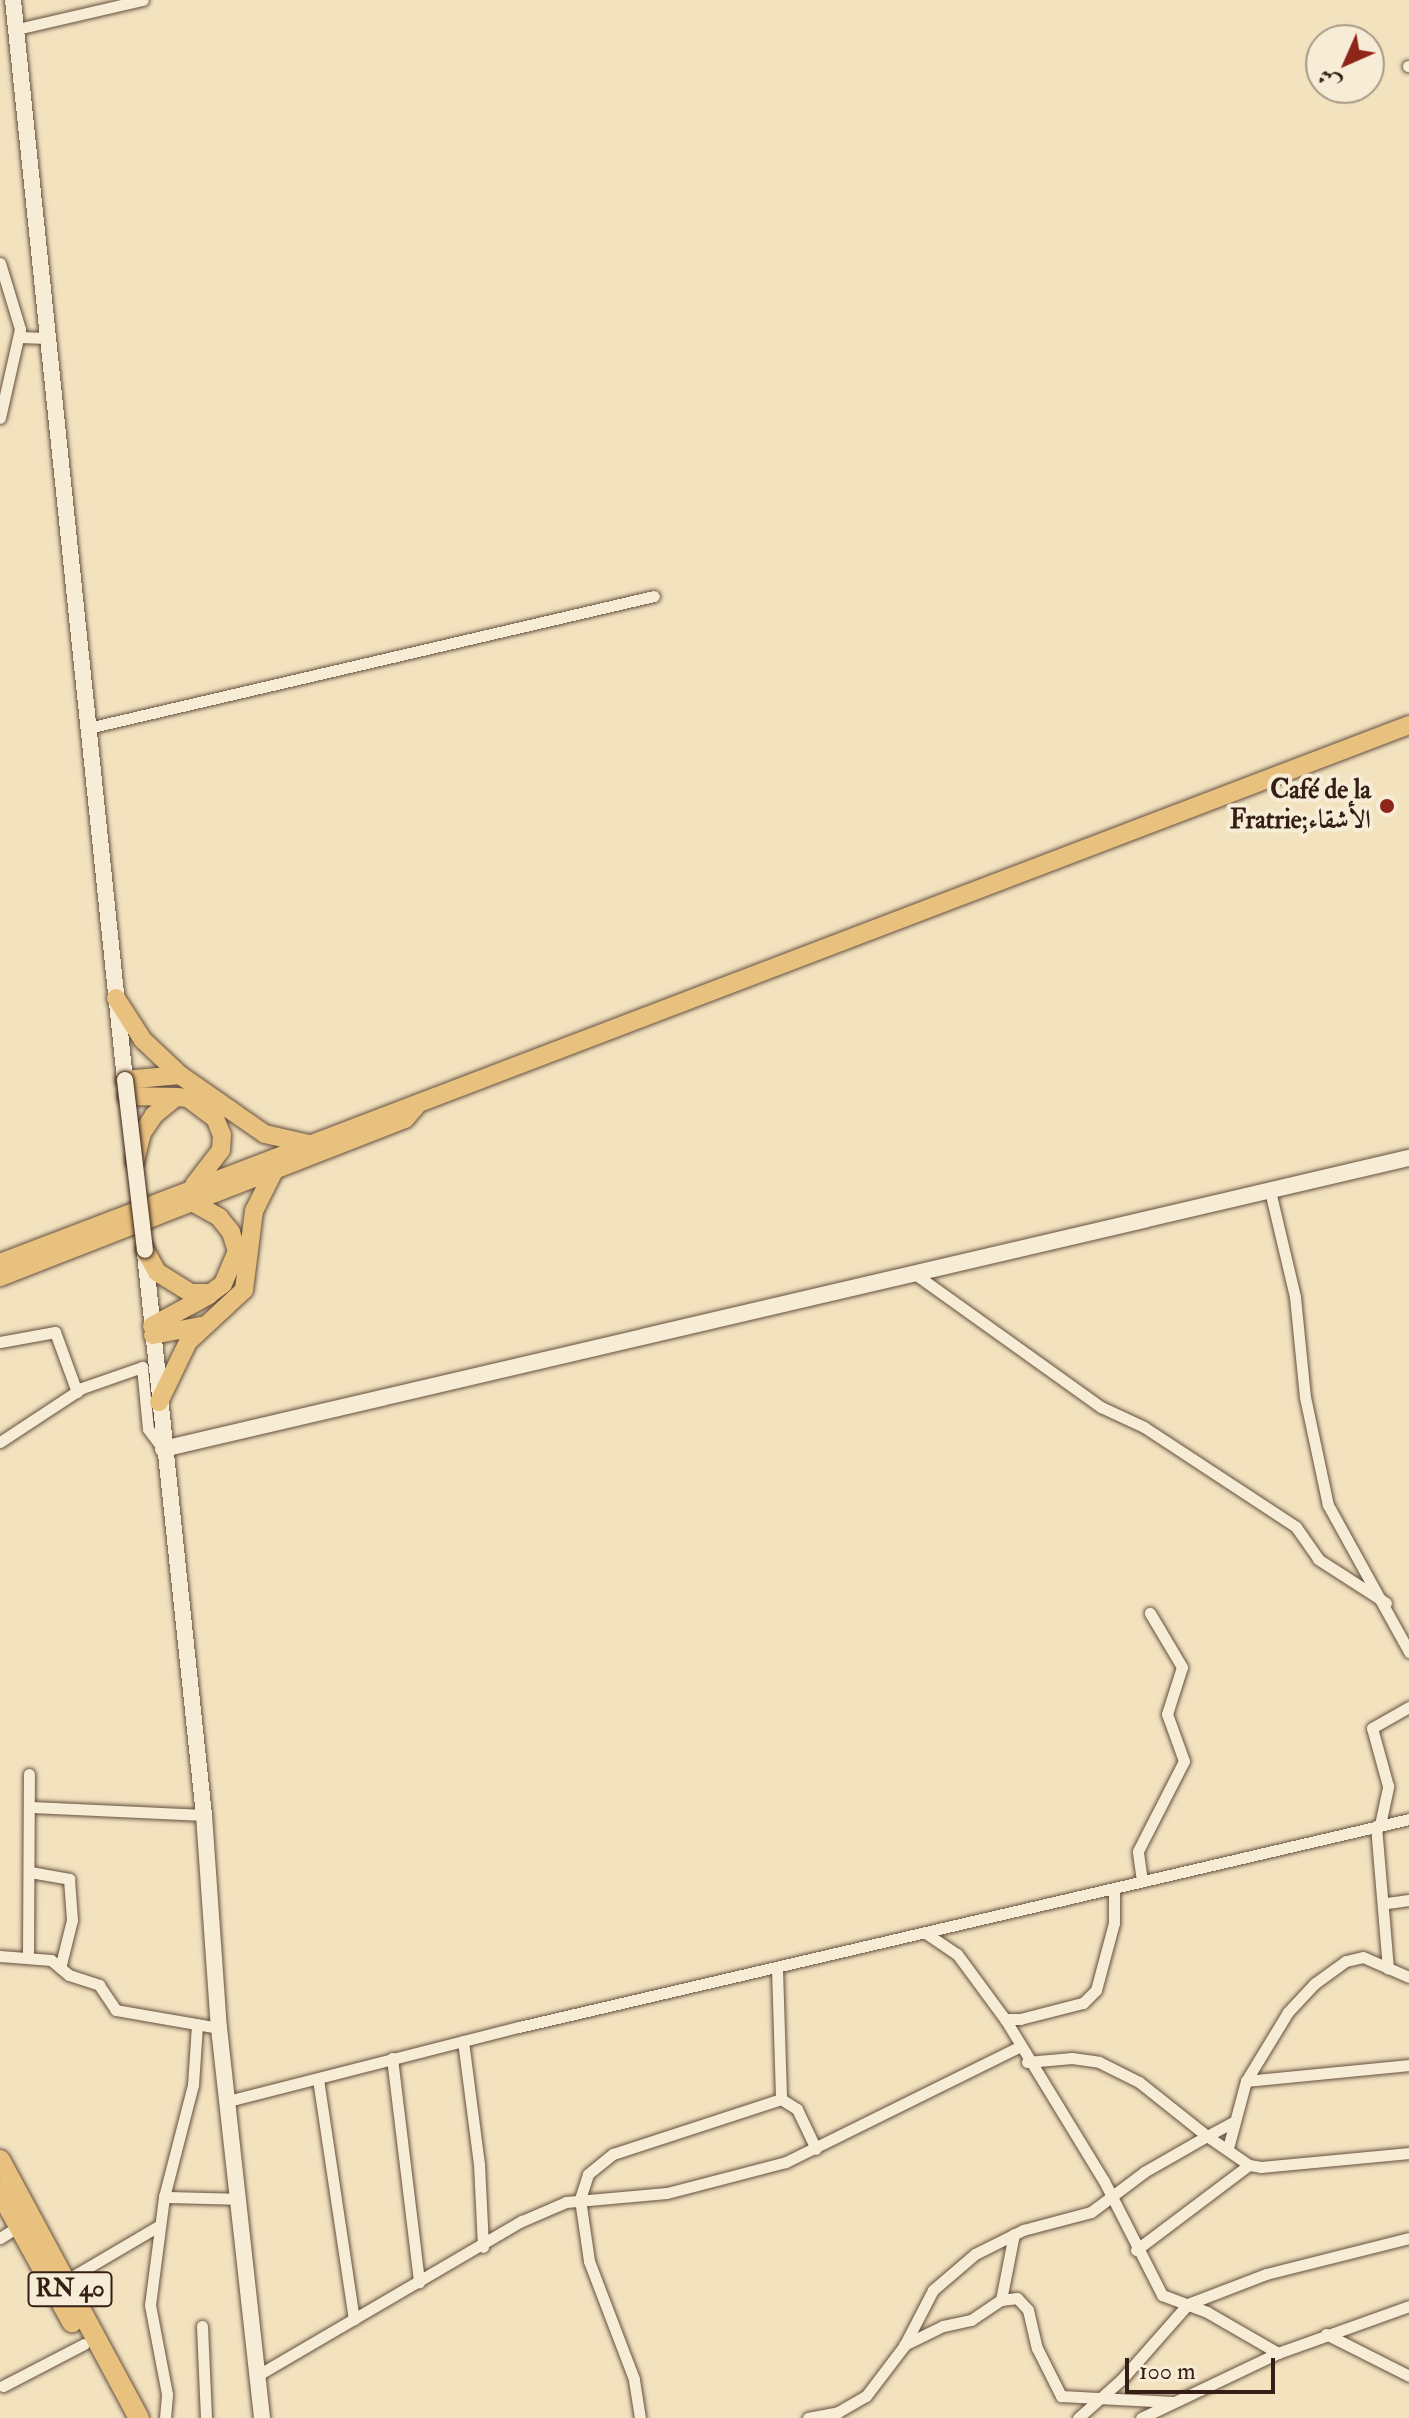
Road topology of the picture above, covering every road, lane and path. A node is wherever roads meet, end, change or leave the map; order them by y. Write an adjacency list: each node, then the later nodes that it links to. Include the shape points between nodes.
1 (13, 0): 3 (street)
2 (143, 0): 3 (street)
3 (17, 29): 6 (street)
4 (0, 263): 5 (street, via 17,310)
5 (20, 337): 6 (street); 7 (street)
6 (46, 338): 10 (street)
7 (0, 418)
8 (654, 596): 10 (street)
9 (1409, 725): 15 (main road)
10 (88, 728): 11 (street)
11 (116, 998): 12 (main road, via 143,1040); 13 (street)
12 (180, 1075): 13 (main road); 16 (main road, via 265,1134)
13 (126, 1088): 14 (main road); 18 (street, bridge)
14 (176, 1097): 18 (main road, via 142,1133); 21 (main road, via 198,1103 215,1118 222,1135 221,1150)
15 (417, 1105): 16 (main road, via 399,1107); 19 (main road, via 405,1119)
16 (309, 1144): 21 (main road)
17 (1409, 1158): 20 (street)
18 (134, 1164): 22 (street, bridge)
19 (274, 1171): 21 (main road); 27 (main road, via 254,1211 244,1290)
20 (1270, 1191): 24 (street); 34 (street, via 1295,1297 1305,1397 1328,1505)
21 (192, 1196): 23 (main road); 25 (main road); 26 (main road, via 219,1217 237,1251 228,1275)
22 (145, 1250): 26 (main road, via 172,1284); 28 (street)
23 (0, 1263)
24 (915, 1274): 33 (street); 34 (street, via 1101,1407 1144,1427 1296,1527 1318,1559)
25 (0, 1277)
26 (211, 1293): 28 (main road)
27 (208, 1325): 28 (main road); 31 (main road, via 174,1363)
28 (153, 1331): 31 (street)
29 (0, 1342): 30 (street, via 58,1333)
30 (77, 1392): 32 (street); 33 (street, via 144,1367 148,1429)
31 (159, 1402): 33 (street)
32 (0, 1442)
33 (163, 1449): 40 (street)
34 (1386, 1603): 36 (street)
35 (1150, 1613): 44 (street, via 1182,1667 1167,1714 1184,1761 1138,1851)
36 (1409, 1652)
37 (1409, 1707): 42 (street, via 1372,1728 1388,1786)
38 (29, 1774): 39 (street)
39 (32, 1807): 40 (street); 43 (street)
40 (204, 1815): 57 (street)
41 (1409, 1819): 42 (street)
42 (1378, 1825): 44 (street); 47 (street)
43 (30, 1872): 49 (street); 51 (street, via 69,1879 72,1920)
44 (1142, 1881): 45 (street)
45 (1114, 1889): 48 (street); 55 (street, via 1114,1923 1091,1997)
46 (1409, 1900): 47 (street)
47 (1387, 1903): 52 (street)
48 (927, 1934): 53 (street); 55 (street, via 957,1954)
49 (28, 1954): 50 (street); 51 (street)
50 (0, 1956)
51 (60, 1968): 56 (street, via 99,1985 116,2010)
52 (1388, 1968): 54 (street); 64 (street, via 1363,1957 1328,1973 1288,2012)
53 (777, 1969): 58 (street); 65 (street)
54 (1409, 1977)
55 (1005, 2019): 59 (street)
56 (197, 2024): 57 (street); 75 (street, via 193,2085)
57 (219, 2028): 66 (street)
58 (463, 2041): 60 (street); 84 (street, via 478,2151)
59 (1019, 2047): 61 (street); 70 (street)
60 (392, 2058): 63 (street); 87 (street)
61 (1027, 2062): 68 (street, via 1072,2058 1112,2067); 76 (street)
62 (1409, 2065): 64 (street)
63 (318, 2079): 66 (street); 91 (street)
64 (1246, 2081): 67 (street)
65 (781, 2099): 70 (street, via 797,2109); 78 (street, via 602,2159 588,2174)
66 (228, 2101): 77 (street)
67 (1233, 2122): 68 (street); 69 (street)
68 (1207, 2136): 69 (street); 76 (street)
69 (1228, 2148): 73 (street)
70 (816, 2149): 78 (street, via 762,2170 667,2193)
71 (1409, 2153): 73 (street)
72 (0, 2160): 86 (highway, RN 40)
73 (1249, 2165): 85 (street)
74 (0, 2192): 80 (highway, RN 40)
75 (164, 2197): 77 (street); 79 (street)
76 (1111, 2198): 81 (street, via 1081,2216); 85 (street)
77 (239, 2199): 97 (street)
78 (580, 2199): 84 (street, via 522,2221); 107 (street, via 589,2261 634,2379)
79 (160, 2225): 86 (street); 104 (street, via 150,2305 167,2394)
80 (19, 2226): 82 (street); 94 (highway, RN 40)
81 (1014, 2234): 88 (street); 95 (street, via 975,2254 933,2290)
82 (0, 2238)
83 (1409, 2238): 89 (street, via 1266,2274)
84 (483, 2247): 87 (street)
85 (1136, 2250): 89 (street, via 1162,2295)
86 (65, 2281): 103 (highway, RN 40)
87 (419, 2282): 91 (street)
88 (1001, 2300): 95 (street, via 971,2320 928,2332); 100 (street, via 1017,2298 1025,2304 1056,2391 1072,2399)
89 (1188, 2304): 96 (street); 100 (street)
90 (1409, 2306): 93 (street)
91 (354, 2319): 97 (street)
92 (202, 2326): 105 (street)
93 (1326, 2334): 96 (street); 98 (street)
94 (84, 2344): 99 (street); 102 (highway, RN 40)
95 (904, 2346): 108 (street, via 856,2404)
96 (1278, 2353): 101 (street)
97 (258, 2375): 106 (street)
98 (1409, 2376)
99 (3, 2386)
100 (1102, 2400): 101 (street); 109 (street)
101 (1173, 2402): 110 (street)
102 (125, 2418)
103 (139, 2418)
104 (165, 2418)
105 (206, 2418)
106 (262, 2418)
107 (640, 2418)
108 (808, 2418)
109 (1078, 2418)
110 (1141, 2418)

